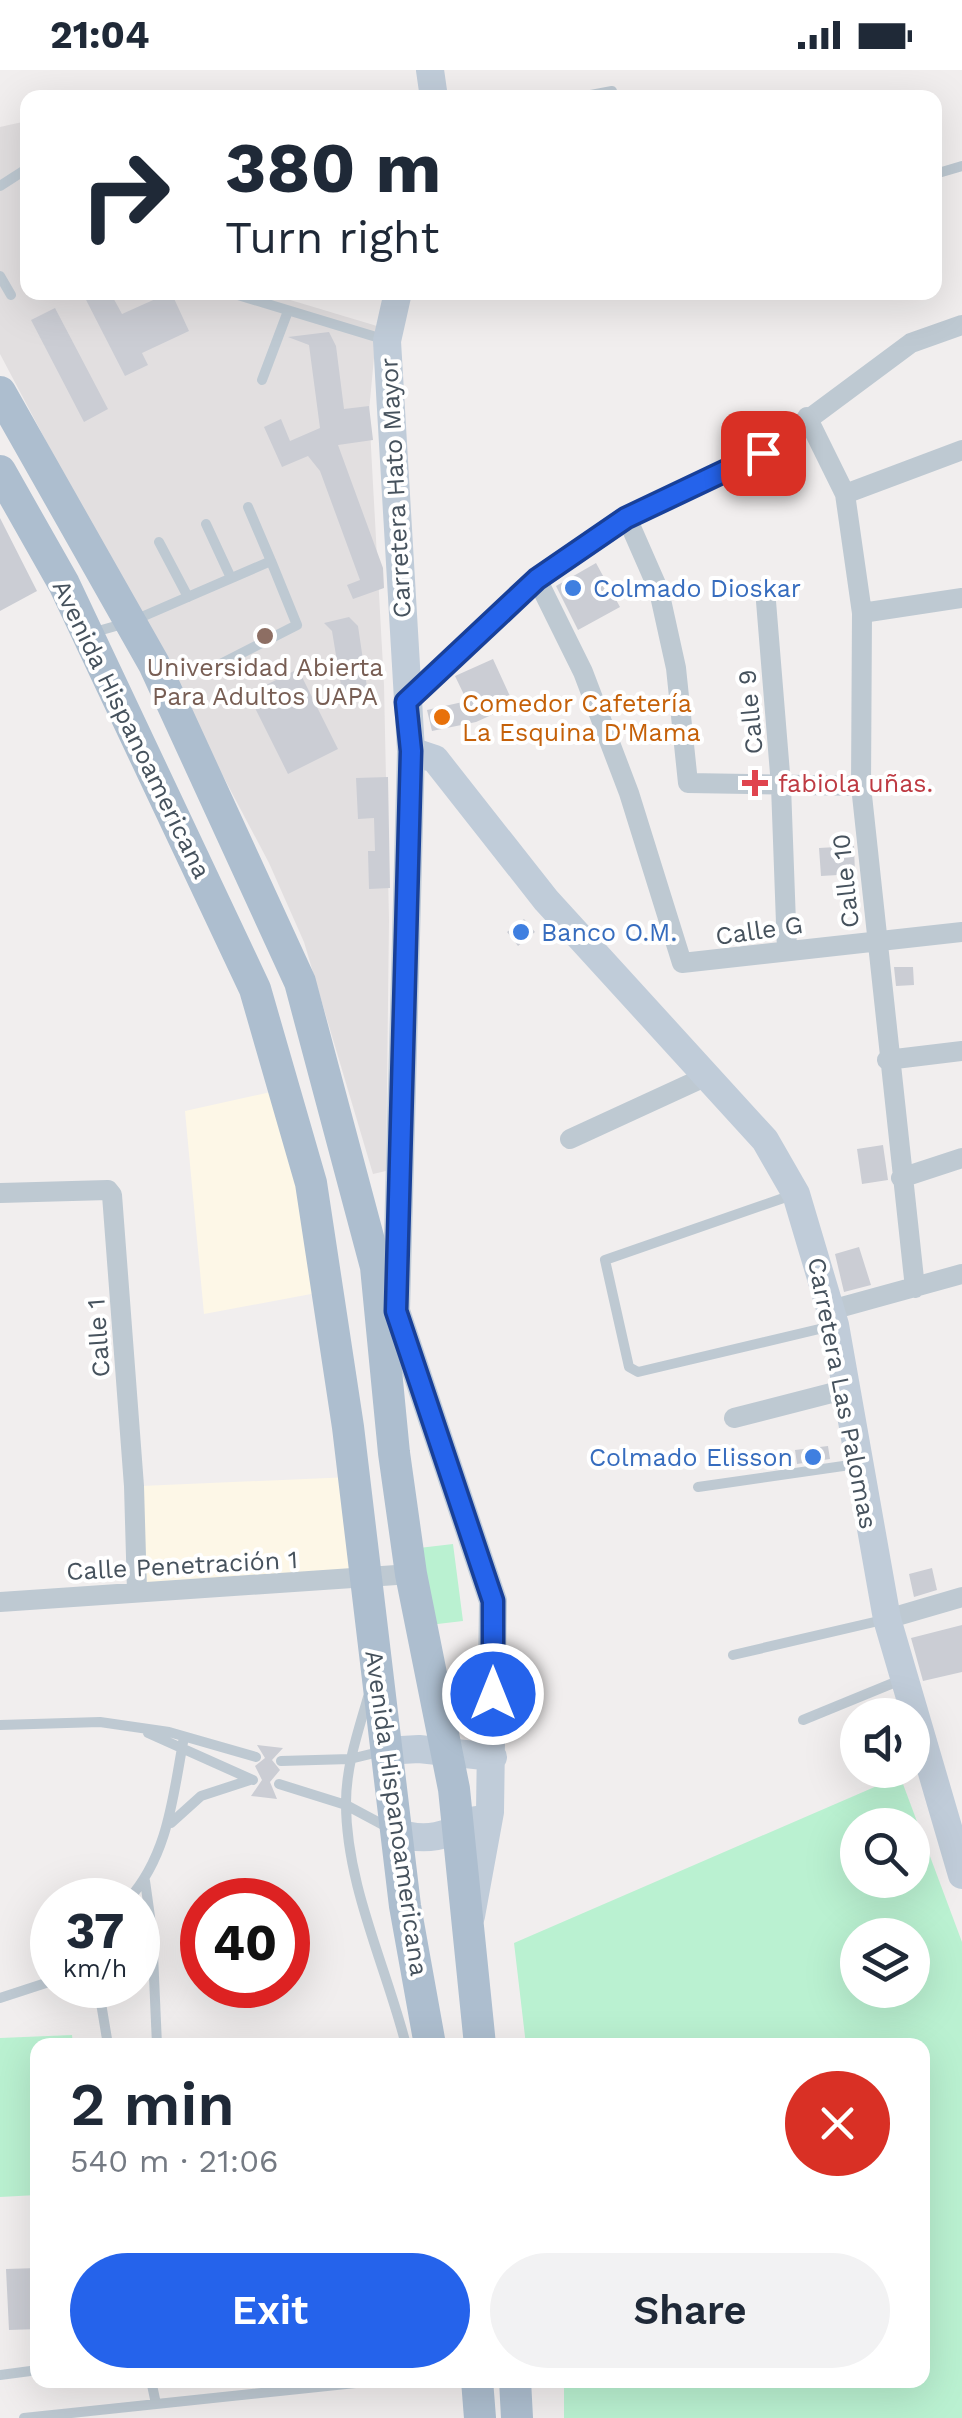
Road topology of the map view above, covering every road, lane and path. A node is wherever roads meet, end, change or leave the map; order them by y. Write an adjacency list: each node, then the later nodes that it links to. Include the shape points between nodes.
1 (0, 276): 2 (lane)
2 (11, 294)
3 (253, 300): 5 (lane)
4 (396, 300): 7 (street, Carretera Hato Mayor)
5 (288, 311): 7 (lane); 8 (lane)
6 (962, 324): 10 (street, via 911,343)
7 (387, 341): 28 (street, Carretera Hato Mayor)
8 (262, 380)
9 (0, 392): 25 (main road, Avenida Hispanoamericana)
10 (808, 418): 13 (street, Calle 10); 15 (street, via 763,453)
11 (962, 450): 13 (street)
12 (0, 471): 26 (main road, Avenida Hispanoamericana)
13 (844, 494): 24 (street, Calle 10)
14 (248, 507): 18 (lane)
15 (626, 518): 20 (street); 30 (street, via 660,592 676,668 684,776 694,786)
16 (206, 524): 19 (lane)
17 (159, 542): 22 (lane)
18 (270, 561): 19 (lane); 27 (lane, via 297,626)
19 (231, 578): 22 (lane)
20 (537, 579): 28 (street); 34 (street, Calle G, via 630,793 682,963)
21 (765, 589): 30 (street, Calle 9)
22 (188, 597): 25 (lane)
23 (962, 598): 24 (street)
24 (862, 613): 31 (street, Calle 10)
25 (130, 622): 26 (lane); 50 (main road, Avenida Hispanoamericana, via 300,982 376,1267)
26 (88, 634): 51 (main road, Avenida Hispanoamericana, via 260,1006 311,1182)
27 (203, 673)
28 (406, 702): 29 (street, Carretera Hato Mayor)
29 (411, 751): 37 (street, Carretera Las Palomas, via 435,759 546,900); 67 (street, Carretera Hato Mayor, via 396,1311 493,1601)
30 (781, 786): 31 (street); 34 (street, Calle 9)
31 (860, 786): 33 (street, Calle 10)
32 (962, 932): 33 (street, Calle G)
33 (876, 940): 34 (street, Calle G); 36 (street, Calle 10)
34 (786, 951)
35 (962, 1051): 36 (street)
36 (887, 1060): 40 (street, Calle 10)
37 (707, 1076): 38 (street); 42 (street, Carretera Las Palomas, via 765,1140)
38 (570, 1139)
39 (962, 1158): 40 (street)
40 (902, 1178): 44 (street, Calle 10)
41 (0, 1193): 52 (street, Calle 1, via 112,1195)
42 (796, 1194): 45 (street, Carretera Las Palomas); 45 (lane, via 604,1260 629,1367 638,1372)
43 (962, 1276): 44 (street)
44 (915, 1288): 45 (street)
45 (833, 1318): 46 (street, Carretera Las Palomas)
46 (847, 1389): 47 (street); 48 (street, Carretera Las Palomas)
47 (734, 1418)
48 (858, 1464): 49 (lane); 55 (street, Carretera Las Palomas)
49 (698, 1487)
50 (411, 1574): 51 (street); 65 (main road, Avenida Hispanoamericana)
51 (367, 1580): 52 (street, Calle Penetración 1); 57 (main road, Avenida Hispanoamericana)
52 (137, 1592): 54 (street, Calle Penetración 1)
53 (962, 1597): 55 (street)
54 (0, 1602)
55 (887, 1619): 56 (lane); 58 (street, Carretera Las Palomas)
56 (733, 1655)
57 (376, 1667): 64 (main road, Avenida Hispanoamericana); 68 (lane)
58 (904, 1678): 59 (lane); 76 (street, Carretera Las Palomas)
59 (803, 1720)
60 (0, 1725): 61 (lane, via 100,1722)
61 (138, 1728): 62 (lane); 63 (lane)
62 (184, 1737): 63 (lane); 66 (lane)
63 (182, 1750): 73 (lane); 73 (lane, via 253,1780 201,1796)
64 (384, 1751): 65 (street); 68 (lane); 75 (main road, Avenida Hispanoamericana)
65 (447, 1751): 67 (street); 74 (main road, Avenida Hispanoamericana)
66 (256, 1757)
67 (493, 1757): 72 (street, Carretera Hato Mayor)
68 (350, 1759): 69 (lane); 71 (lane)
69 (281, 1761)
70 (279, 1784): 71 (lane)
71 (346, 1804): 75 (lane); 85 (lane, via 356,1880)
72 (490, 1812): 74 (street); 78 (street, Carretera Hato Mayor)
73 (170, 1824): 77 (lane)
74 (458, 1830): 75 (street, via 414,1838); 78 (main road, Avenida Hispanoamericana)
75 (395, 1832): 86 (main road, Avenida Hispanoamericana)
76 (962, 1875)
77 (146, 1878)
78 (468, 1926): 87 (main road, Avenida Hispanoamericana)
79 (30, 1988): 80 (lane)
80 (0, 1998)
81 (102, 2008): 83 (lane)
82 (155, 2008): 84 (lane)
83 (107, 2038)
84 (157, 2038)
85 (404, 2038)
86 (429, 2038)
87 (479, 2038)
88 (30, 2371): 89 (lane)
89 (0, 2375)
90 (153, 2388): 94 (lane)
91 (278, 2388): 94 (lane)
92 (478, 2388): 96 (main road)
93 (515, 2388): 97 (main road)
94 (156, 2404): 95 (lane)
95 (24, 2418)
96 (480, 2418)
97 (516, 2418)

